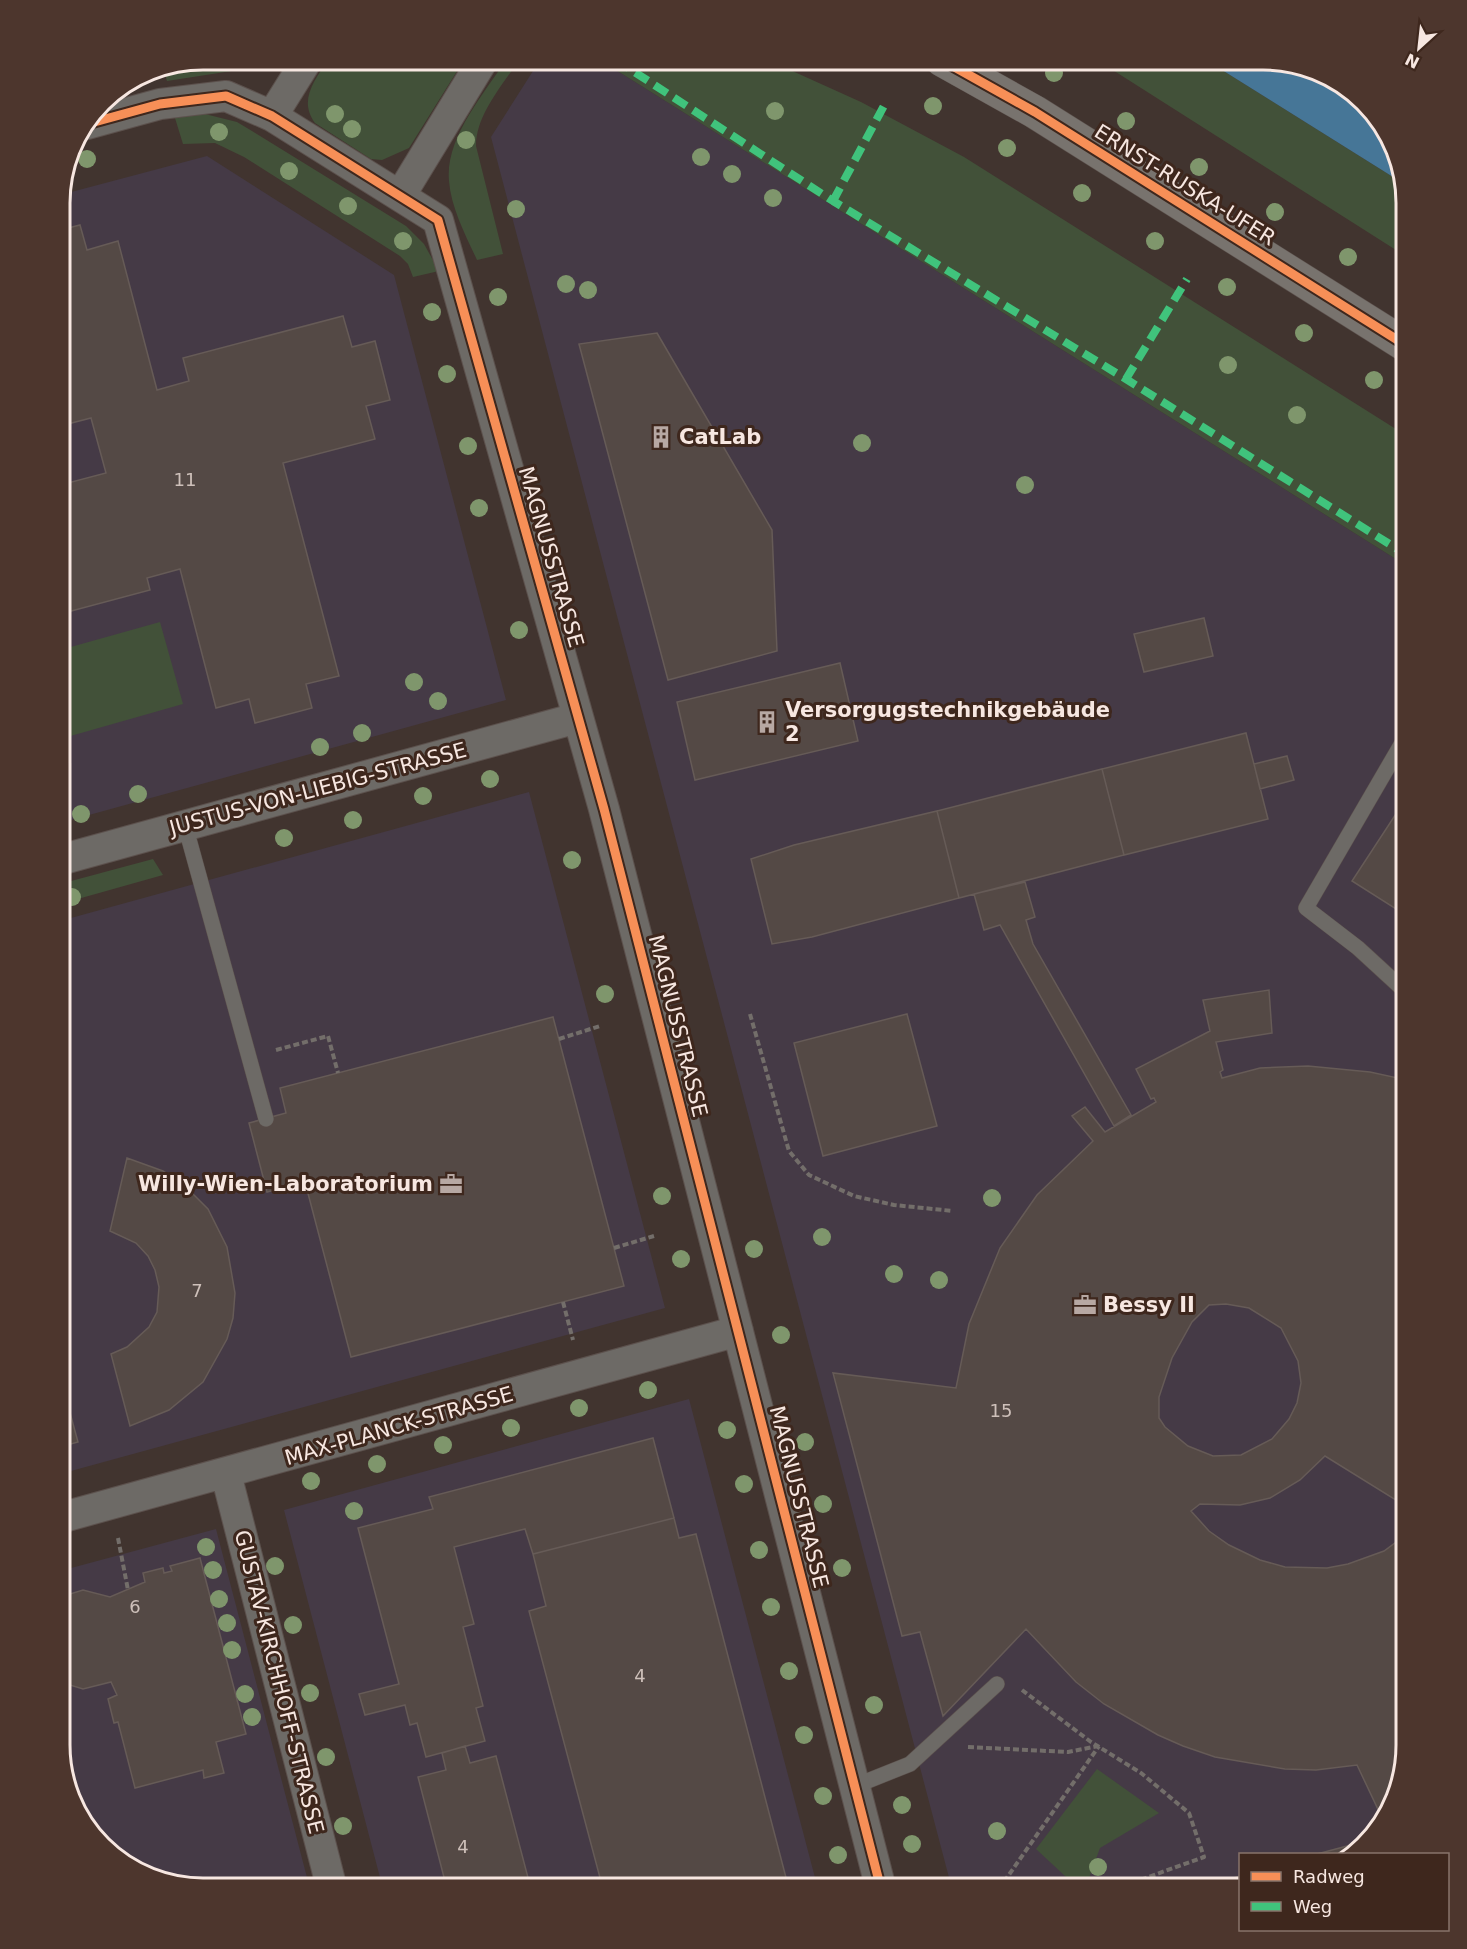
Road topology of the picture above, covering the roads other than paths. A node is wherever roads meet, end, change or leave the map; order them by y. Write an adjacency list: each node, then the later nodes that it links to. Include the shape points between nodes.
1 (301, 71): 4 (street)
2 (476, 71): 6 (street)
3 (962, 71): 7 (main road, ERNST-RUSKA-UFER, via 1035,112)
4 (272, 116): 5 (street, MAGNUSSTRASSE, via 226,96 160,104); 6 (street, MAGNUSSTRASSE)
5 (99, 121)
6 (400, 196): 8 (street, MAGNUSSTRASSE, via 438,220)
7 (1396, 339)
8 (577, 718): 10 (street, JUSTUS-VON-LIEBIG-STRASSE); 14 (street, MAGNUSSTRASSE)
9 (1396, 753): 12 (lane, via 1306,908)
10 (185, 825): 11 (street, JUSTUS-VON-LIEBIG-STRASSE); 13 (lane)
11 (71, 857)
12 (1396, 983)
13 (266, 1119)
14 (738, 1331): 15 (street, MAX-PLANCK-STRASSE); 18 (street, MAGNUSSTRASSE)
15 (226, 1474): 16 (street, MAX-PLANCK-STRASSE); 19 (street, GUSTAV-KIRCHHOFF-STRASSE)
16 (70, 1515)
17 (997, 1684): 18 (lane, via 910,1764)
18 (855, 1786): 20 (street, MAGNUSSTRASSE)
19 (329, 1878)
20 (878, 1878)

